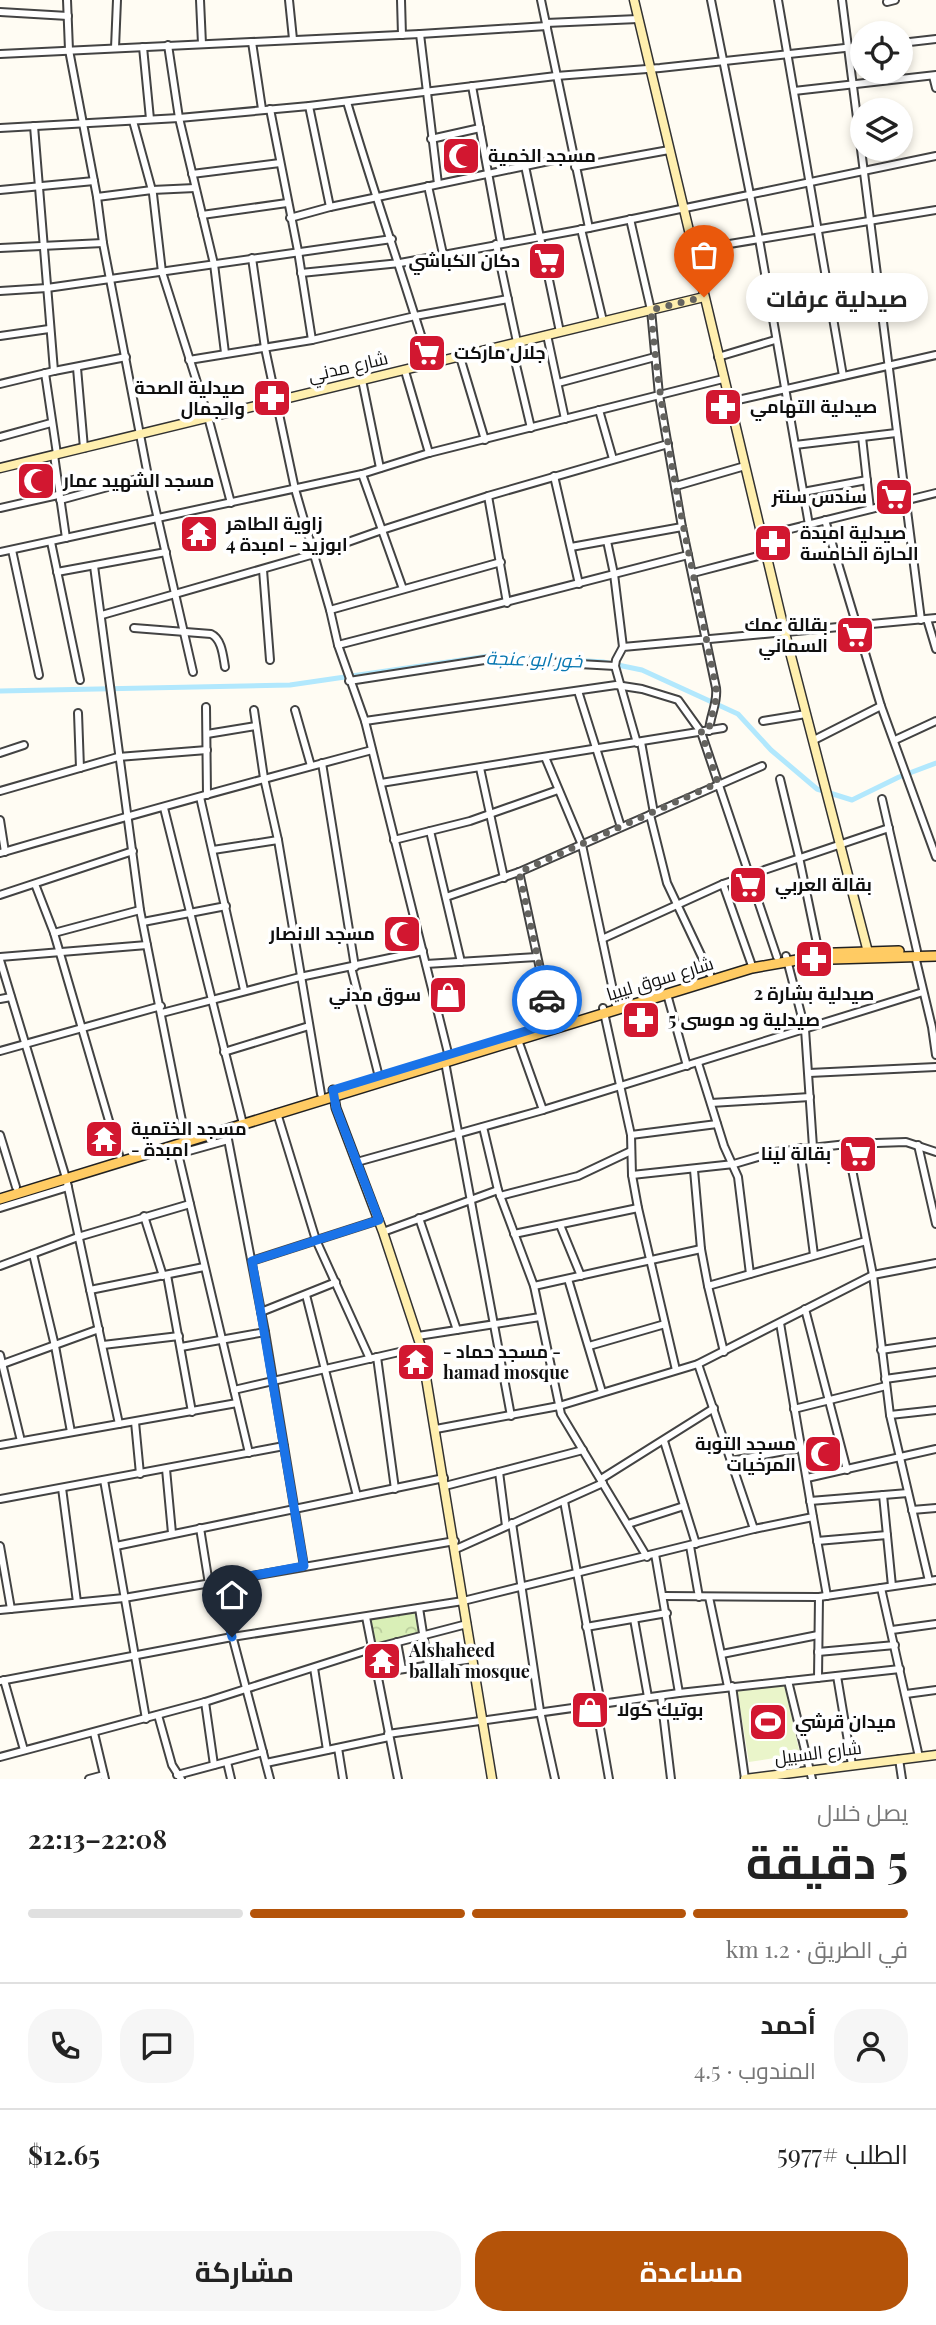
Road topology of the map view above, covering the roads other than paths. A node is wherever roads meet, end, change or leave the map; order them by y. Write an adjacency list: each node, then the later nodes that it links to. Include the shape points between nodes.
1 (67, 0): 14 (street)
2 (117, 0): 26 (street)
3 (200, 0): 23 (street)
4 (289, 0): 19 (street)
5 (401, 0): 18 (street)
6 (541, 0): 16 (street)
7 (634, 0): 15 (street)
8 (711, 0): 32 (street)
9 (778, 0): 30 (street)
10 (842, 0): 27 (street)
11 (895, 0): 12 (street)
12 (887, 2)
13 (0, 12): 14 (street)
14 (68, 16): 29 (street)
15 (638, 19): 16 (street); 33 (street)
16 (546, 25): 17 (street); 36 (street)
17 (420, 34): 18 (street); 42 (street)
18 (402, 35): 19 (street)
19 (293, 39): 21 (street)
20 (936, 39): 22 (street)
21 (252, 42): 23 (street); 45 (street)
22 (913, 42)
23 (202, 44): 24 (street)
24 (168, 45): 25 (street); 46 (street)
25 (143, 47): 26 (street); 47 (street)
26 (115, 48): 29 (street)
27 (847, 48): 28 (street); 30 (street); 34 (street)
28 (850, 48)
29 (69, 50): 31 (street); 49 (street)
30 (787, 53): 32 (street); 41 (street)
31 (0, 54)
32 (724, 61): 33 (street); 71 (street)
33 (650, 68): 36 (street); 54 (street)
34 (850, 70)
35 (934, 75): 37 (street); 40 (street)
36 (556, 76): 39 (street); 55 (street)
37 (913, 77)
38 (852, 84): 41 (street); 60 (street)
39 (472, 86): 42 (street); 52 (street)
40 (936, 88)
41 (794, 91): 63 (street)
42 (425, 92): 43 (street); 53 (street)
43 (347, 102): 44 (street); 73 (street)
44 (309, 106): 45 (street); 75 (street)
45 (266, 109): 46 (street); 57 (street)
46 (179, 118): 47 (street); 61 (street)
47 (150, 119): 48 (street)
48 (133, 121): 49 (street); 70 (street)
49 (83, 124): 50 (street); 64 (street)
50 (34, 126): 51 (street); 66 (street)
51 (0, 128)
52 (480, 128): 53 (street); 62 (street)
53 (431, 139): 65 (street)
54 (668, 149): 59 (street); 76 (street)
55 (573, 156): 58 (street); 59 (street)
56 (936, 156): 60 (street)
57 (281, 163): 61 (street); 74 (street)
58 (524, 166): 62 (street); 84 (street)
59 (575, 167): 82 (street)
60 (863, 170): 63 (street); 81 (street)
61 (192, 174): 68 (street)
62 (488, 174): 65 (street); 88 (street)
63 (810, 180): 71 (street); 83 (street)
64 (94, 181): 66 (street); 72 (street)
65 (438, 184): 67 (street)
66 (38, 186): 69 (street); 89 (street)
67 (428, 186): 73 (street); 93 (street)
68 (195, 188): 70 (street); 78 (street)
69 (0, 190)
70 (152, 190): 72 (street); 97 (street)
71 (749, 193): 76 (street); 86 (street)
72 (97, 197): 87 (street)
73 (376, 198): 75 (street); 85 (street)
74 (287, 203): 78 (street); 79 (street)
75 (330, 207): 79 (street)
76 (682, 208): 80 (street); 91 (street)
77 (936, 210): 81 (street)
78 (202, 215): 96 (street)
79 (290, 218): 92 (street)
80 (630, 219): 82 (street); 104 (street)
81 (870, 221): 83 (street); 123 (street)
82 (585, 228): 84 (street); 106 (street)
83 (818, 229): 86 (street); 128 (street)
84 (540, 236): 88 (street); 108 (street)
85 (391, 239): 92 (street); 95 (street)
86 (759, 239): 91 (street); 112 (street)
87 (103, 243): 89 (street); 99 (street)
88 (499, 244): 93 (street); 103 (street)
89 (44, 246): 90 (street); 100 (street)
90 (0, 248)
91 (693, 250): 102 (street)
92 (298, 251): 94 (street); 98 (street)
93 (443, 254): 95 (street)
94 (251, 258): 96 (street); 114 (street)
95 (400, 263): 98 (street); 105 (street)
96 (214, 264): 97 (street); 115 (street)
97 (162, 272): 99 (street); 121 (street)
98 (301, 273): 111 (street)
99 (110, 278): 100 (street); 117 (street)
100 (47, 288): 101 (street); 107 (street)
101 (0, 291)
102 (704, 297): 104 (street, شارع مدني); 120 (street)
103 (508, 299): 105 (street); 113 (street)
104 (651, 310): 106 (street, شارع مدني); 119 (street)
105 (415, 316): 111 (street); 122 (street)
106 (603, 321): 108 (street, شارع مدني)
107 (49, 329): 109 (street); 126 (street)
108 (560, 332): 110 (street, شارع مدني)
109 (0, 335)
110 (547, 335): 113 (street, شارع مدني); 131 (street)
111 (312, 340): 114 (street)
112 (775, 340): 120 (street); 133 (street)
113 (514, 343): 118 (street, شارع مدني); 141 (street)
114 (265, 348): 115 (street); 135 (street)
115 (225, 353): 121 (street)
116 (936, 355): 123 (street)
117 (126, 357): 124 (street); 143 (street)
118 (460, 357): 122 (street, شارع مدني); 146 (street)
119 (655, 357): 131 (street); 134 (street)
120 (718, 357): 129 (street)
121 (189, 360): 138 (street)
122 (430, 364): 125 (street, شارع مدني)
123 (888, 366): 128 (street); 142 (street)
124 (77, 368): 126 (street); 149 (street)
125 (405, 370): 130 (street, شارع مدني); 150 (street)
126 (54, 371): 127 (street)
127 (45, 373): 132 (street); 140 (street)
128 (843, 376): 133 (street)
129 (723, 379): 134 (street); 136 (street)
130 (362, 380): 135 (street, شارع مدني); 155 (street)
131 (558, 383): 139 (street)
132 (0, 384)
133 (785, 389): 136 (street); 148 (street)
134 (659, 395): 137 (street); 147 (street)
135 (278, 400): 138 (street, شارع مدني); 161 (street)
136 (729, 402): 153 (street)
137 (600, 410): 139 (street); 152 (street)
138 (208, 417): 143 (street, شارع مدني); 167 (street)
139 (565, 419): 141 (street)
140 (51, 423): 144 (street); 151 (street)
141 (531, 428): 146 (street)
142 (896, 433): 145 (street); 166 (street)
143 (140, 434): 149 (street, شارع مدني); 157 (street)
144 (0, 437)
145 (862, 437): 148 (street); 159 (street)
146 (485, 440): 150 (street)
147 (668, 444): 152 (street); 160 (street)
148 (795, 445): 162 (street)
149 (83, 448): 151 (street, شارع مدني)
150 (429, 453): 155 (street)
151 (56, 454): 154 (street, شارع مدني); 165 (street)
152 (613, 459): 158 (street)
153 (745, 466): 160 (street); 175 (street)
154 (0, 468)
155 (380, 468): 156 (street)
156 (362, 474): 161 (street); 174 (street)
157 (149, 476): 165 (street); 170 (street)
158 (554, 476): 164 (street); 179 (street)
159 (867, 481): 162 (street); 169 (street)
160 (676, 486): 173 (street)
161 (295, 489): 167 (street); 183 (street)
162 (803, 492): 172 (street)
163 (936, 493): 166 (street)
164 (488, 496): 174 (street); 186 (street)
165 (59, 497): 168 (street); 176 (street)
166 (905, 501): 169 (street); 199 (street)
167 (231, 503): 170 (street)
168 (0, 508)
169 (870, 509): 171 (street)
170 (158, 519): 176 (street); 182 (street)
171 (825, 520): 172 (street); 200 (street)
172 (809, 525): 175 (street)
173 (682, 527): 177 (street); 185 (street)
174 (382, 530): 183 (street); 193 (street)
175 (762, 536): 184 (street)
176 (66, 538): 178 (street)
177 (607, 541): 179 (street); 191 (street)
178 (51, 542): 180 (street); 189 (street)
179 (571, 547): 192 (street)
180 (12, 550): 181 (street); 212 (street)
181 (0, 552)
182 (166, 552): 187 (street); 194 (street)
183 (314, 554): 188 (street); 196 (street)
184 (766, 554): 190 (street); 203 (street)
185 (688, 555): 190 (street); 191 (street)
186 (501, 562): 193 (street); 195 (street)
187 (94, 566): 189 (street); 197 (street)
188 (263, 570): 194 (street); 208 (street)
189 (57, 572): 213 (street)
190 (693, 573): 204 (street)
191 (614, 574): 192 (street); 206 (street)
192 (579, 584): 195 (street)
193 (403, 589): 196 (street)
194 (176, 592): 197 (street); 202 (street)
195 (507, 603): 205 (street)
196 (330, 610): 205 (street)
197 (102, 615): 239 (street)
198 (936, 618): 199 (street)
199 (924, 620): 200 (street); 207 (street)
200 (856, 626): 203 (street); 217 (street)
201 (134, 628): 202 (street)
202 (185, 631): 210 (street, via 216,636); 211 (street)
203 (785, 633): 204 (street); 222 (street)
204 (706, 640): 206 (street); 228 (street, via 717,697)
205 (338, 645): 214 (street)
206 (624, 648): 209 (street)
207 (936, 649)
208 (270, 660)
209 (615, 666): 214 (street, via 482,659); 215 (street)
210 (225, 667)
211 (193, 671)
212 (38, 674)
213 (80, 680)
214 (349, 681): 223 (street)
215 (622, 685): 216 (street); 229 (street, via 678,701); 233 (street)
216 (578, 691): 223 (street); 235 (street)
217 (881, 706): 231 (street); 232 (street)
218 (206, 707): 230 (street)
219 (254, 710): 226 (street)
220 (295, 710): 243 (street)
221 (78, 713): 244 (street)
222 (806, 714): 224 (street); 231 (street)
223 (365, 721): 237 (street)
224 (763, 721)
225 (936, 721): 232 (street)
226 (256, 726): 230 (street); 246 (street)
227 (723, 728): 228 (street)
228 (709, 731): 229 (street)
229 (701, 732): 233 (street); 249 (street)
230 (206, 734): 236 (street)
231 (814, 740): 264 (street)
232 (895, 740): 270 (street)
233 (639, 743): 235 (street); 256 (street)
234 (24, 745): 238 (street)
235 (594, 749): 240 (street); 259 (street)
236 (207, 750): 239 (street); 252 (street)
237 (373, 750): 241 (street); 248 (street)
238 (0, 753)
239 (118, 757): 244 (street); 257 (street)
240 (545, 757): 245 (street); 250 (street)
241 (322, 763): 243 (street); 299 (street)
242 (762, 765): 249 (street)
243 (311, 766): 246 (street)
244 (80, 768): 251 (street)
245 (480, 768): 248 (street); 255 (street)
246 (264, 778): 252 (street); 262 (street)
247 (780, 779): 269 (street)
248 (381, 783): 263 (street)
249 (718, 783): 256 (street); 272 (street)
250 (558, 790): 255 (street); 265 (street)
251 (0, 791)
252 (204, 796): 254 (street); 266 (street)
253 (882, 799): 260 (street)
254 (164, 808): 257 (street); 281 (street)
255 (489, 814): 261 (street); 273 (street)
256 (652, 814): 259 (street); 278 (street, via 664,873)
257 (128, 816): 267 (street); 268 (street)
258 (0, 820): 268 (street)
259 (621, 827): 265 (street)
260 (889, 828): 264 (street); 290 (street)
261 (430, 831): 263 (street); 277 (street)
262 (278, 840): 266 (street); 301 (street)
263 (394, 840): 287 (street)
264 (840, 844): 269 (street); 291 (street)
265 (582, 845): 271 (street); 284 (street)
266 (213, 850): 279 (street)
267 (133, 851): 274 (street); 280 (street)
268 (2, 853)
269 (799, 857): 272 (street); 289 (street)
270 (936, 857)
271 (519, 872): 273 (street); 293 (street)
272 (750, 874): 275 (street); 294 (street)
273 (503, 878): 277 (street)
274 (35, 884): 276 (street); 283 (street)
275 (723, 884): 278 (street); 297 (street)
276 (0, 895)
277 (446, 897): 296 (street)
278 (676, 904): 284 (street); 300 (street)
279 (226, 906): 281 (street); 302 (street)
280 (141, 910): 282 (street); 283 (street)
281 (190, 912): 282 (street); 307 (street)
282 (143, 922): 285 (street)
283 (54, 933): 288 (street)
284 (602, 939): 308 (street)
285 (147, 945): 288 (street); 309 (street)
286 (936, 950): 290 (main road, شارع سوق ليبيا)
287 (423, 951): 298 (street); 299 (street)
288 (58, 952): 295 (street); 313 (street)
289 (819, 953): 291 (main road, شارع سوق ليبيا); 294 (main road, شارع سوق ليبيا)
290 (916, 953): 291 (main road, شارع سوق ليبيا); 292 (main road, شارع سوق ليبيا); 303 (street)
291 (868, 955): 294 (main road, شارع سوق ليبيا)
292 (936, 956)
293 (537, 957): 296 (street); 312 (street)
294 (783, 958): 297 (main road, شارع سوق ليبيا); 304 (main road, شارع سوق ليبيا); 314 (street)
295 (0, 959): 305 (street)
296 (461, 962): 298 (street)
297 (751, 962): 300 (main road, شارع سوق ليبيا)
298 (426, 964): 320 (street)
299 (353, 967): 301 (street); 325 (street)
300 (710, 974): 308 (main road, شارع سوق ليبيا)
301 (300, 977): 302 (street); 311 (street)
302 (244, 990): 307 (street)
303 (923, 992): 314 (street); 319 (street)
304 (667, 993): 308 (main road, شارع سوق ليبيا); 322 (street)
305 (11, 997): 306 (street); 316 (street)
306 (0, 999)
307 (211, 1000): 309 (street); 318 (street)
308 (617, 1006): 310 (main road, شارع سوق ليبيا)
309 (161, 1010): 313 (street); 340 (street)
310 (603, 1011): 312 (main road, شارع سوق ليبيا); 326 (street)
311 (309, 1026): 318 (street); 328 (street)
312 (552, 1026): 315 (main road, شارع سوق ليبيا); 320 (main road, شارع سوق ليبيا)
313 (81, 1028): 316 (street); 349 (street)
314 (804, 1029): 321 (street); 324 (street)
315 (518, 1040): 320 (main road, شارع سوق ليبيا); 331 (street)
316 (27, 1043): 317 (street); 354 (street)
317 (0, 1051)
318 (224, 1052): 333 (street)
319 (936, 1055)
320 (448, 1059): 325 (main road, شارع سوق ليبيا); 327 (main road, شارع سوق ليبيا); 337 (street)
321 (698, 1063): 322 (street); 330 (street)
322 (687, 1066): 326 (street)
323 (936, 1067): 324 (street)
324 (809, 1073): 329 (street)
325 (379, 1077): 327 (main road, شارع سوق ليبيا)
326 (622, 1086): 331 (street); 339 (street)
327 (333, 1093): 328 (main road, شارع سوق ليبيا); 332 (main road, شارع سوق ليبيا); 350 (street)
328 (321, 1094): 333 (main road, شارع سوق ليبيا)
329 (810, 1097): 330 (street); 344 (street)
330 (711, 1103): 334 (street)
331 (543, 1110): 335 (street)
332 (277, 1113): 333 (main road, شارع سوق ليبيا); 371 (street)
333 (243, 1121): 336 (main road, شارع سوق ليبيا); 340 (main road, شارع سوق ليبيا)
334 (717, 1124): 339 (street); 351 (street)
335 (483, 1127): 337 (street); 357 (street)
336 (226, 1129): 340 (main road, شارع سوق ليبيا); 341 (street)
337 (457, 1134): 350 (street); 359 (street)
338 (0, 1135): 355 (street)
339 (631, 1135): 347 (street)
340 (186, 1138): 346 (main road, شارع سوق ليبيا); 349 (main road, شارع سوق ليبيا)
341 (228, 1140): 346 (street); 376 (street)
342 (847, 1144): 343 (street); 344 (street); 372 (street)
343 (918, 1145): 348 (street); 366 (street)
344 (813, 1147): 345 (street)
345 (800, 1148): 351 (street); 375 (street)
346 (177, 1149): 354 (main road, شارع سوق ليبيا); 360 (street)
347 (631, 1151): 353 (street); 357 (street, via 578,1176)
348 (936, 1152)
349 (119, 1156): 354 (main road, شارع سوق ليبيا)
350 (357, 1162): 365 (street)
351 (734, 1164): 352 (street); 381 (street)
352 (694, 1170): 353 (street); 373 (street)
353 (632, 1175): 361 (street)
354 (66, 1179): 355 (main road, شارع سوق ليبيا); 358 (main road, شارع سوق ليبيا); 362 (street); 370 (street)
355 (16, 1188): 356 (main road, شارع سوق ليبيا)
356 (0, 1192)
357 (499, 1193): 359 (street); 369 (street)
358 (0, 1199)
359 (469, 1199): 364 (street); 396 (street)
360 (190, 1203): 363 (street); 380 (street)
361 (638, 1208): 367 (street); 377 (street)
362 (0, 1209)
363 (145, 1216): 370 (street); 382 (street)
364 (419, 1217): 368 (street); 398 (street)
365 (379, 1220): 368 (street); 371 (street)
366 (936, 1224)
367 (560, 1225): 369 (street); 384 (street)
368 (383, 1232): 401 (street)
369 (514, 1234): 387 (street)
370 (78, 1237): 374 (street); 389 (street)
371 (316, 1240): 376 (street); 386 (street)
372 (866, 1241): 375 (street); 383 (street)
373 (701, 1249): 377 (street); 388 (street)
374 (33, 1254): 379 (street); 404 (street)
375 (814, 1255): 381 (street)
376 (252, 1261): 392 (street)
377 (650, 1261): 384 (street); 395 (street)
378 (936, 1264): 383 (street)
379 (0, 1266)
380 (204, 1266): 382 (street); 402 (street)
381 (751, 1274): 388 (street)
382 (165, 1275): 389 (street); 400 (street)
383 (873, 1275): 391 (street); 409 (street)
384 (581, 1276): 385 (street)
385 (568, 1279): 387 (street); 406 (street)
386 (336, 1282): 390 (street); 412 (street)
387 (534, 1286): 393 (street)
388 (708, 1286): 410 (street)
389 (90, 1290): 397 (street)
390 (306, 1295): 392 (street); 415 (street)
391 (806, 1310): 394 (street); 422 (street)
392 (261, 1312): 399 (street)
393 (540, 1317): 396 (street); 424 (street)
394 (780, 1323): 410 (street); 426 (street)
395 (665, 1324): 406 (street); 416 (street)
396 (492, 1325): 398 (street); 430 (street)
397 (99, 1329): 404 (street); 405 (street)
398 (457, 1330): 401 (street)
399 (265, 1332): 402 (street); 418 (street)
400 (178, 1336): 405 (street); 407 (street)
401 (418, 1336): 408 (street)
402 (222, 1340): 407 (street); 420 (street)
403 (936, 1342): 409 (street)
404 (55, 1346): 414 (street); 434 (street)
405 (103, 1346): 432 (street)
406 (589, 1346): 421 (street)
407 (181, 1347): 428 (street)
408 (421, 1347): 412 (street); 433 (street)
409 (881, 1350): 419 (street)
410 (724, 1352): 413 (street)
411 (0, 1355): 414 (street)
412 (374, 1358): 415 (street); 454 (street)
413 (698, 1363): 416 (street); 425 (street)
414 (1, 1365): 435 (street)
415 (323, 1369): 418 (street); 457 (street)
416 (676, 1370): 421 (street)
417 (936, 1372): 419 (street)
418 (272, 1381): 420 (street); 438 (street)
419 (886, 1383): 422 (street); 429 (street)
420 (234, 1390): 423 (street)
421 (602, 1392): 424 (street)
422 (830, 1400): 426 (street); 446 (street)
423 (237, 1403): 428 (street); 442 (street)
424 (559, 1406): 430 (street); 441 (street)
425 (714, 1408): 436 (street); 444 (street)
426 (794, 1409): 439 (street)
427 (936, 1409): 429 (street)
428 (192, 1412): 431 (street)
429 (890, 1415): 443 (street)
430 (511, 1416): 433 (street)
431 (135, 1422): 432 (street); 448 (street)
432 (119, 1424): 434 (street)
433 (436, 1429): 452 (street)
434 (71, 1432): 435 (street)
435 (21, 1441): 437 (street)
436 (664, 1441): 451 (street); 461 (street)
437 (0, 1446)
438 (284, 1446): 442 (street); 462 (street)
439 (801, 1448): 444 (street); 449 (street)
440 (936, 1449): 443 (street)
441 (583, 1450): 447 (street); 451 (street)
442 (249, 1453): 445 (street)
443 (900, 1458): 446 (street); 455 (street)
444 (732, 1461): 469 (street)
445 (166, 1469): 448 (street); 470 (street)
446 (847, 1470): 449 (street)
447 (499, 1472): 452 (street); 467 (street)
448 (140, 1474): 450 (street)
449 (807, 1478): 460 (street)
450 (104, 1480): 453 (street); 476 (street)
451 (602, 1481): 459 (street); 466 (street)
452 (445, 1482): 454 (street); 473 (street)
453 (62, 1488): 458 (street); 494 (street)
454 (395, 1489): 457 (street)
455 (908, 1493): 456 (street); 464 (street)
456 (883, 1495): 460 (street); 471 (street)
457 (357, 1496): 462 (street)
458 (0, 1499)
459 (564, 1501): 467 (street); 480 (street)
460 (810, 1501): 465 (street)
461 (684, 1506): 466 (street); 474 (street)
462 (295, 1508): 468 (street); 479 (street)
463 (936, 1508): 464 (street)
464 (912, 1510): 481 (street)
465 (813, 1517): 469 (street); 472 (street)
466 (628, 1524): 478 (street)
467 (509, 1525): 473 (street); 484 (street)
468 (200, 1528): 470 (street); 483 (street)
469 (754, 1530): 474 (street)
470 (172, 1533): 476 (street)
471 (887, 1535): 472 (street); 485 (street)
472 (817, 1541): 488 (street)
473 (455, 1545): 479 (street); 493 (street)
474 (693, 1545): 477 (street); 489 (street)
475 (0, 1546): 496 (street)
476 (116, 1546): 492 (street)
477 (655, 1554): 478 (street); 487 (street)
478 (647, 1557): 480 (street)
479 (304, 1566): 482 (street)
480 (577, 1574): 484 (street); 503 (street)
481 (933, 1580): 485 (street)
482 (218, 1582): 483 (street); 507 (street)
483 (209, 1584): 492 (street)
484 (520, 1586): 493 (street); 533 (street)
485 (892, 1586): 486 (street)
486 (881, 1588): 488 (street); 504 (street)
487 (664, 1596): 489 (street); 498 (street)
488 (827, 1596): 491 (street)
489 (699, 1597): 490 (street)
490 (709, 1597): 491 (street); 512 (street)
491 (819, 1597): 506 (street)
492 (124, 1598): 494 (street); 513 (street)
493 (463, 1601): 495 (street); 501 (street)
494 (77, 1602): 496 (street)
495 (419, 1608): 499 (street); 505 (street)
496 (10, 1609): 497 (street)
497 (0, 1610)
498 (667, 1613): 500 (street); 527 (street)
499 (366, 1617): 507 (street); 510 (street)
500 (634, 1619): 503 (street); 530 (street)
501 (467, 1624): 505 (street); 514 (street)
502 (936, 1624): 504 (street)
503 (586, 1627): 532 (street)
504 (891, 1630): 509 (street)
505 (424, 1635): 508 (street); 515 (street)
506 (818, 1635): 511 (street); 512 (street)
507 (232, 1637): 513 (street); 525 (street)
508 (397, 1642): 510 (street); 517 (street)
509 (895, 1645): 511 (street); 518 (street)
510 (372, 1648): 516 (street); 519 (street)
511 (818, 1653): 521 (street)
512 (722, 1654): 524 (street)
513 (134, 1656): 522 (street); 535 (street)
514 (472, 1658): 515 (street); 536 (street)
515 (428, 1665): 517 (street)
516 (314, 1668): 525 (street); 541 (street)
517 (402, 1669): 519 (street)
518 (900, 1669): 520 (street); 528 (street)
519 (377, 1673): 538 (street)
520 (837, 1676): 521 (street); 550 (street)
521 (818, 1678): 523 (street)
522 (1, 1680): 540 (street)
523 (788, 1681): 524 (street); 551 (street)
524 (730, 1687): 527 (street); 563 (street)
525 (247, 1690): 531 (street); 542 (street)
526 (936, 1690): 528 (street)
527 (679, 1693): 529 (street)
528 (905, 1695): 545 (street)
529 (661, 1696): 530 (street); 562 (street)
530 (648, 1697): 532 (street)
531 (205, 1702): 534 (street); 549 (street)
532 (598, 1704): 533 (street); 561 (street)
533 (540, 1712): 536 (street); 560 (street)
534 (158, 1715): 535 (street); 553 (street)
535 (146, 1719): 537 (street)
536 (483, 1720): 538 (street); 559 (street)
537 (94, 1733): 540 (street); 552 (street)
538 (389, 1735): 539 (street); 558 (street)
539 (338, 1748): 541 (street); 557 (street)
540 (24, 1750): 544 (street)
541 (327, 1750): 548 (street)
542 (263, 1752): 547 (street); 548 (street)
543 (936, 1755): 545 (street, شارع السبيل)
544 (0, 1757)
545 (919, 1757): 546 (street, شارع السبيل)
546 (899, 1759): 550 (street, شارع السبيل); 565 (street)
547 (227, 1762): 549 (street); 555 (street)
548 (266, 1763): 556 (street)
549 (214, 1765): 553 (street)
550 (852, 1765): 551 (street, شارع السبيل)
551 (809, 1769): 563 (street, شارع السبيل); 564 (street)
552 (105, 1777): 554 (street)
553 (179, 1777)
554 (89, 1779)
555 (231, 1779)
556 (270, 1779)
557 (344, 1779)
558 (398, 1779)
559 (492, 1779)
560 (555, 1779)
561 (609, 1779)
562 (671, 1779)
563 (745, 1779)
564 (812, 1779)
565 (902, 1779)

